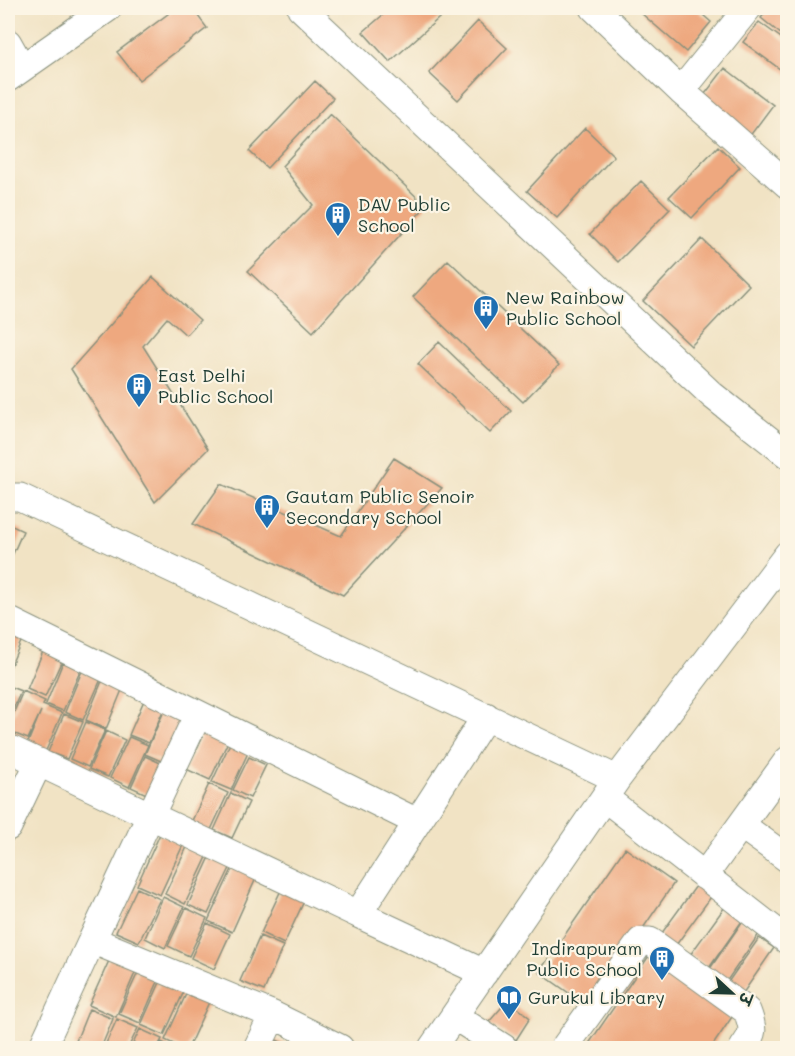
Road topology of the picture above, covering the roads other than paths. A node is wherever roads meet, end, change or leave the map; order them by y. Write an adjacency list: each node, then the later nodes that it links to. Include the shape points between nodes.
1 (108, 8): 6 (street)
2 (301, 8): 9 (street, via 712,395)
3 (594, 8): 7 (street)
4 (748, 8): 7 (street)
5 (8, 43): 6 (street)
6 (15, 73)
7 (681, 91): 8 (street)
8 (788, 185)
9 (788, 455)
10 (8, 497): 14 (street, via 20,497)
11 (788, 554): 18 (street)
12 (8, 621): 13 (street)
13 (198, 714): 19 (street); 20 (street)
14 (486, 716): 18 (street); 20 (street)
15 (8, 748): 17 (street)
16 (788, 760): 21 (street)
17 (39, 762): 19 (street); 22 (street)
18 (611, 788): 24 (street); 28 (street)
19 (150, 815): 25 (street); 26 (street)
20 (417, 822): 25 (street)
21 (741, 825): 23 (street); 24 (street)
22 (8, 827)
23 (788, 859)
24 (704, 876): 27 (street)
25 (358, 914): 28 (street)
26 (92, 940): 29 (street); 31 (street)
27 (788, 941)
28 (484, 973): 30 (street)
29 (273, 1015): 32 (street); 33 (street)
30 (466, 1032): 34 (street); 35 (street)
31 (42, 1048)
32 (256, 1048)
33 (340, 1048)
34 (432, 1048)
35 (504, 1048)
36 (564, 1048): 37 (street, via 641,941 650,941 747,1011 753,1026)
37 (743, 1048)

